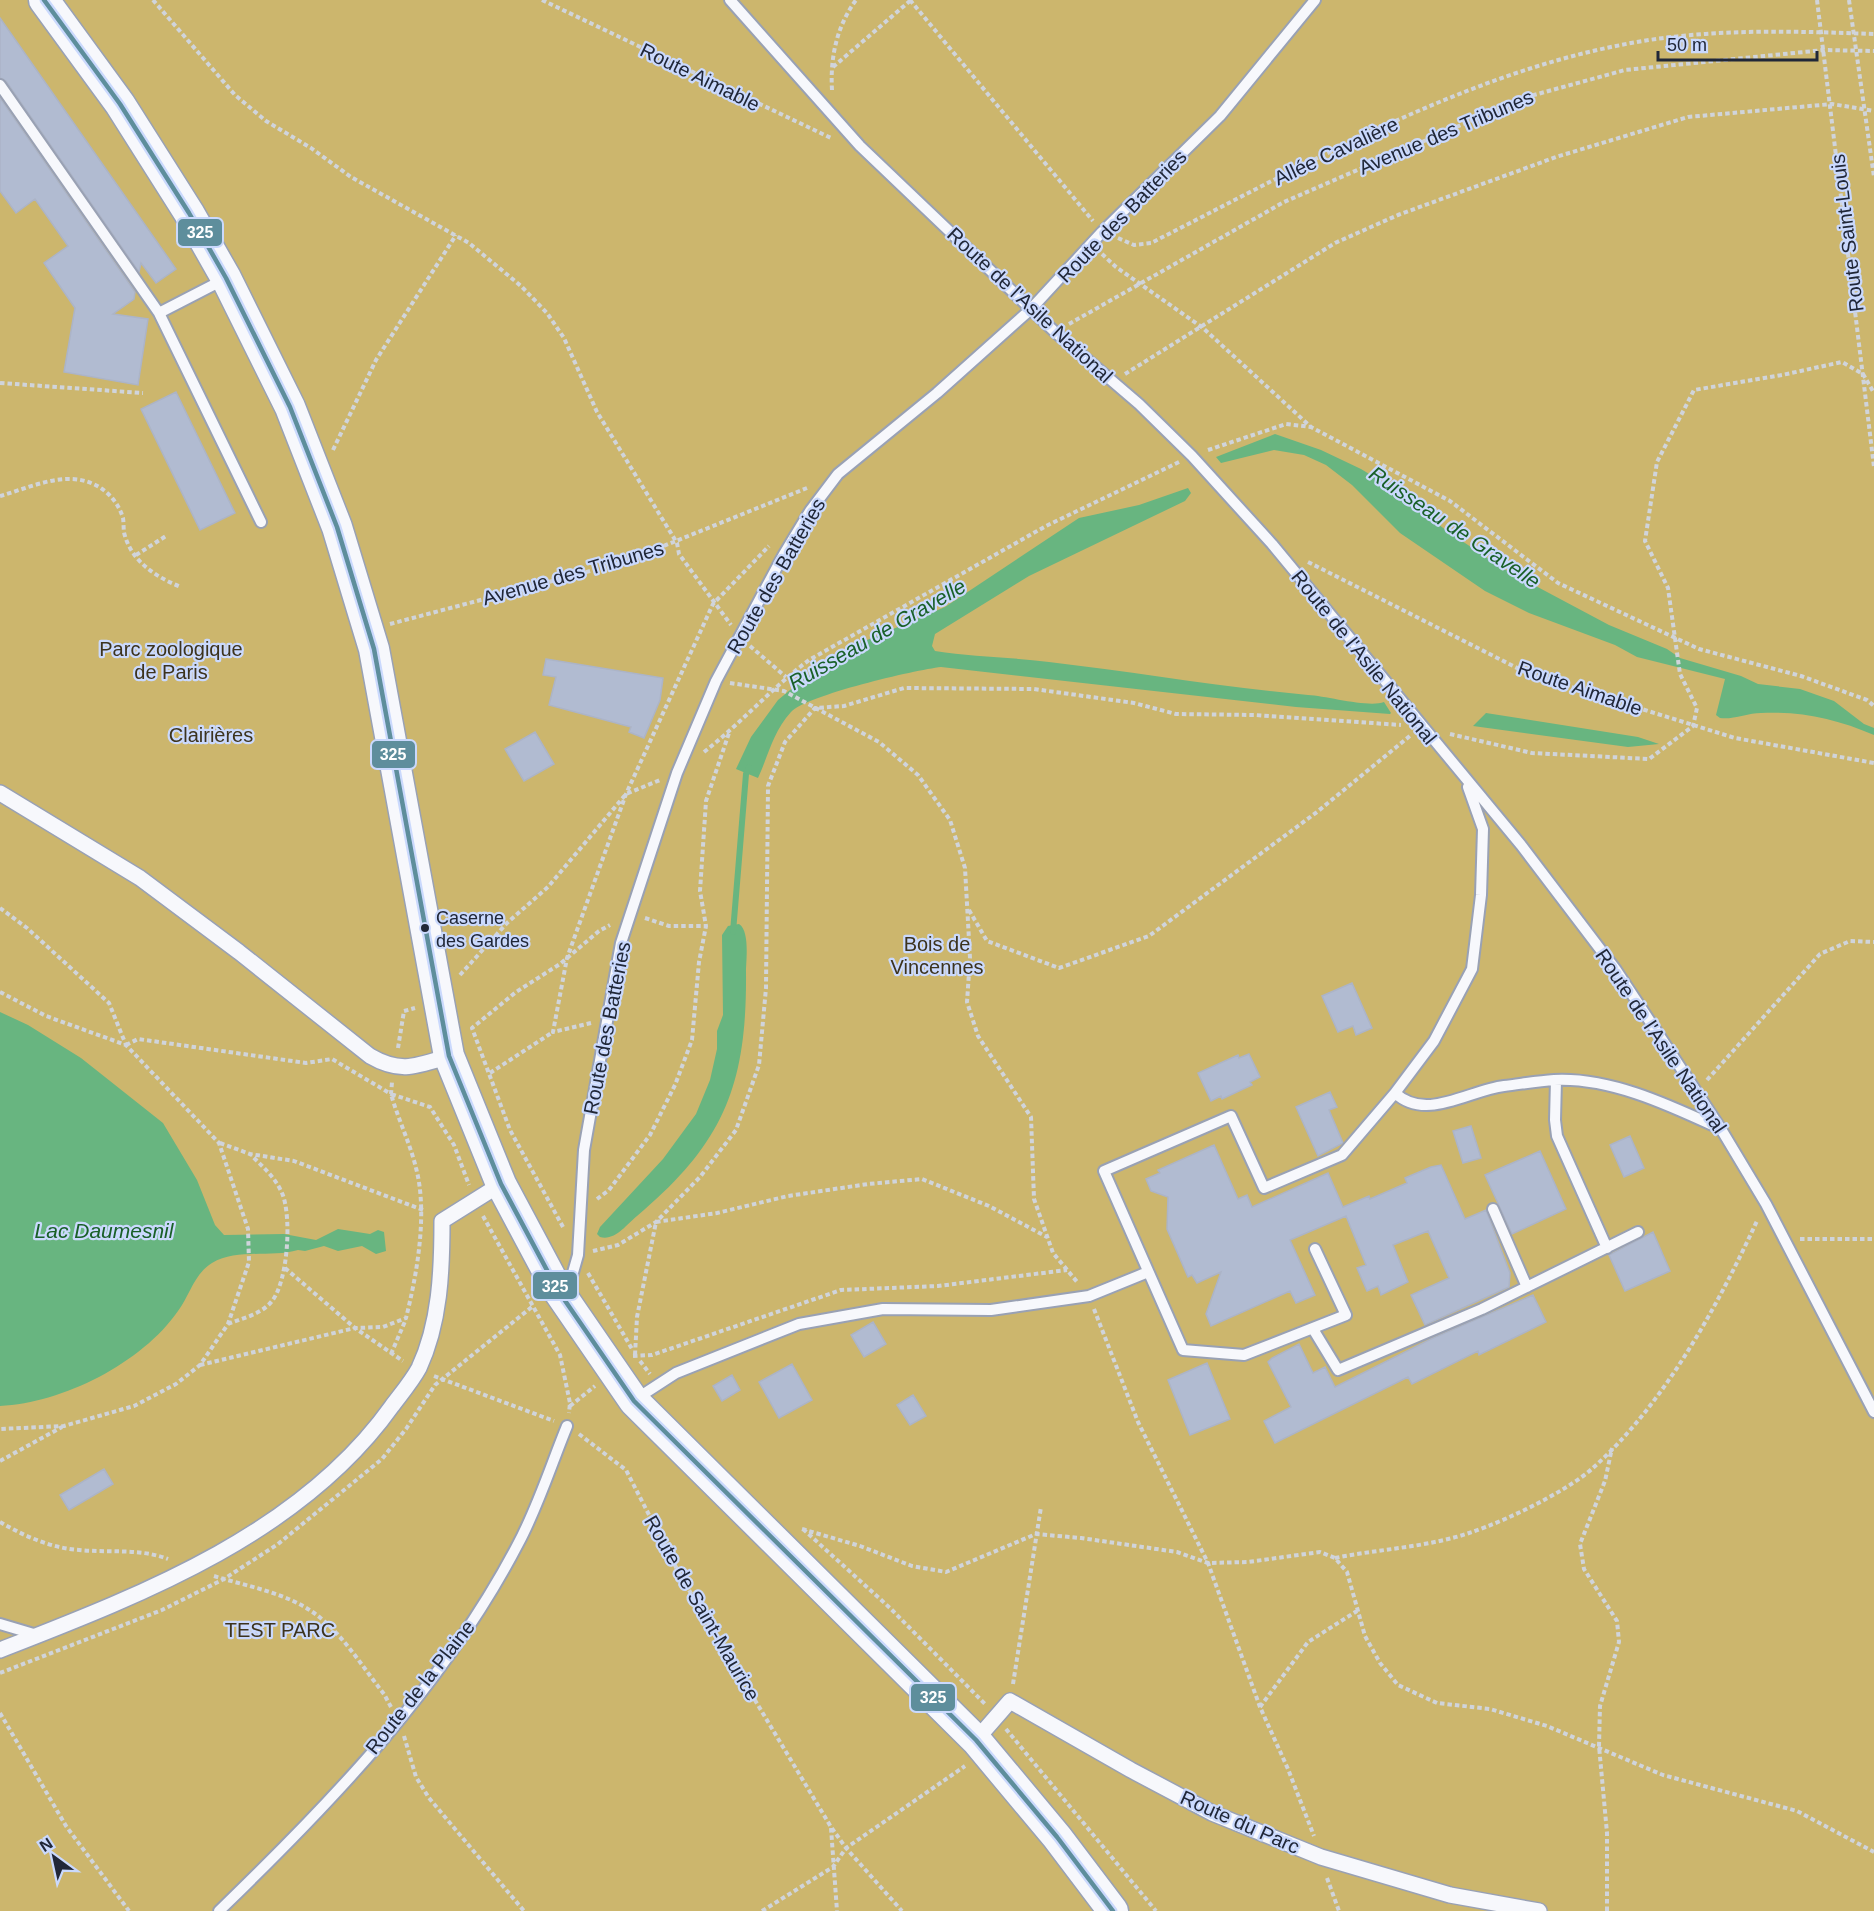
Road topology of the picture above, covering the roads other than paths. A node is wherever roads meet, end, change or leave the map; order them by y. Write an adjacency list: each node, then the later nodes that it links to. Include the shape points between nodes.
1 (44, 0): 5 (main road, via 120,104)
2 (730, 0): 6 (lane, Route de l'Asile National, via 860,146)
3 (1315, 0): 6 (lane, Route des Batteries, via 1220,116 1102,232)
4 (0, 85): 7 (lane)
5 (226, 279): 7 (lane); 11 (main road, via 290,407 337,526 369,632)
6 (1031, 309): 9 (lane, Route de l'Asile National, via 1192,456 1272,544); 22 (lane, Route des Batteries, via 838,474 784,554 716,681 676,773 621,943 584,1150 578,1255 572,1276)
7 (159, 313): 8 (lane)
8 (261, 522)
9 (1464, 778): 13 (lane, via 1483,829 1481,895 1472,969 1434,1041); 14 (lane, Route de l'Asile National, via 1521,845 1616,970)
10 (0, 794): 11 (street, via 140,878 387,1066 410,1068)
11 (449, 1056): 15 (main road)
12 (1556, 1080): 13 (lane, via 1498,1087 1429,1106 1404,1101); 14 (lane, via 1613,1088); 18 (lane, via 1557,1136)
13 (1395, 1093): 20 (lane, via 1342,1155 1264,1188 1231,1116 1104,1171)
14 (1721, 1129): 25 (lane, Route de l'Asile National, via 1766,1204)
15 (501, 1184): 22 (main road); 28 (street, via 442,1221 442,1263 433,1327 418,1370 377,1427 328,1477 259,1528 190,1568 130,1598)
16 (1493, 1209): 21 (lane)
17 (1638, 1232): 18 (lane)
18 (1607, 1248): 21 (lane)
19 (1315, 1249): 23 (lane, via 1346,1315)
20 (1148, 1272): 23 (lane, via 1183,1350 1244,1355); 24 (lane, via 1089,1296 991,1310 883,1309 799,1324 676,1373)
21 (1527, 1287): 23 (lane, via 1338,1370)
22 (557, 1289): 24 (main road)
23 (1313, 1329)
24 (634, 1401): 30 (main road)
25 (1874, 1412)
26 (567, 1426): 31 (lane, Route de la Plaine, via 519,1543 467,1630 398,1720 310,1823)
27 (0, 1624): 28 (lane)
28 (38, 1635): 29 (street)
29 (0, 1650)
30 (981, 1746): 32 (main road); 33 (street, Route du Parc, via 995,1714 1010,1701 1212,1813 1321,1857 1450,1895)
31 (219, 1911)
32 (1113, 1911)
33 (1539, 1911)

